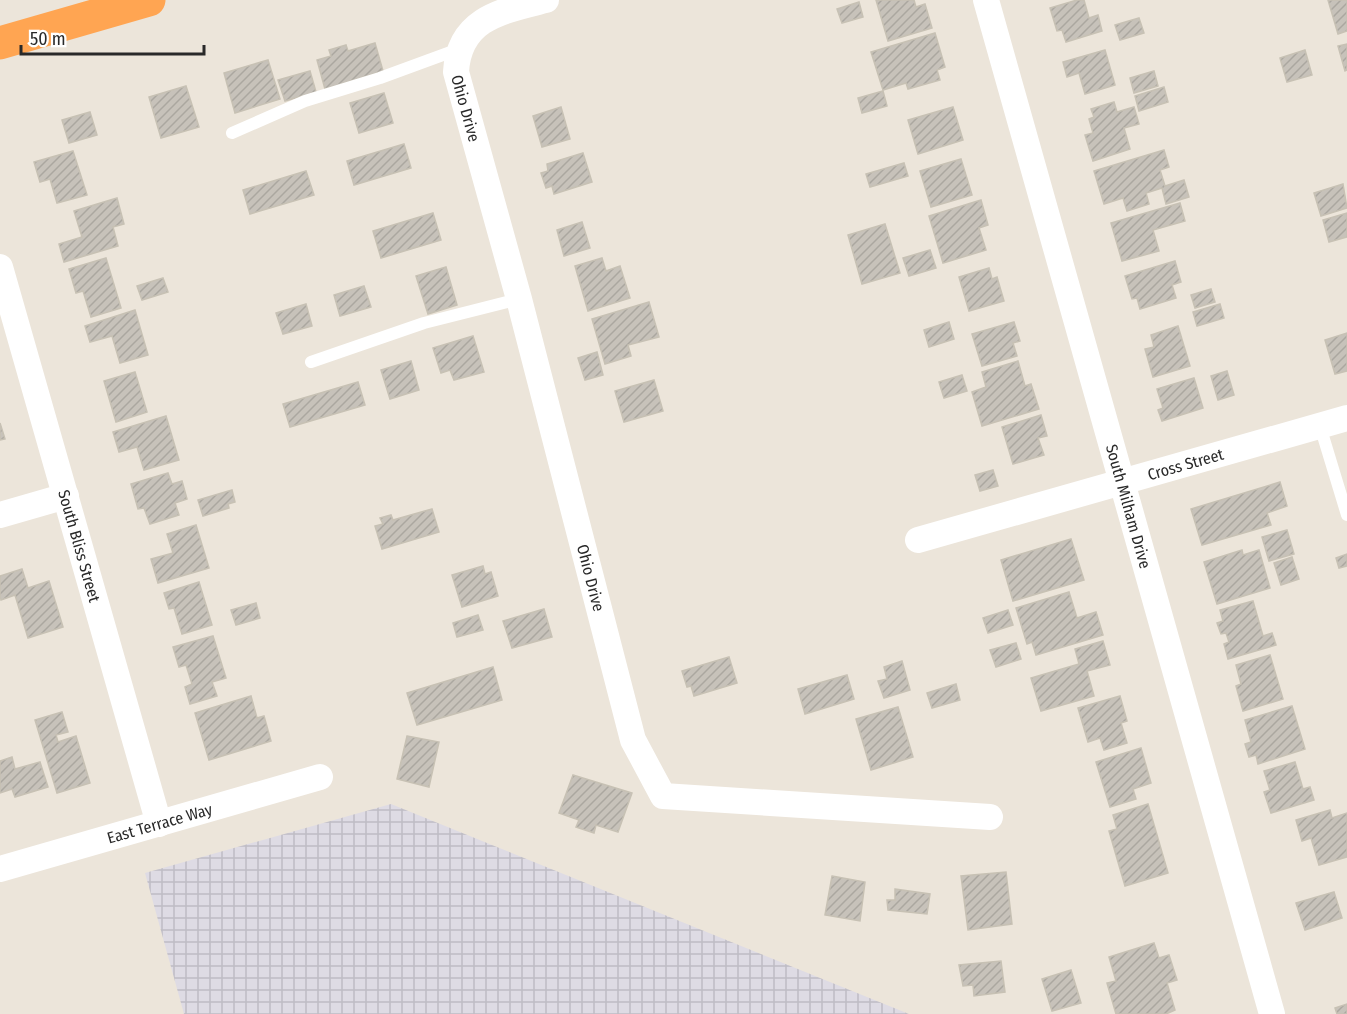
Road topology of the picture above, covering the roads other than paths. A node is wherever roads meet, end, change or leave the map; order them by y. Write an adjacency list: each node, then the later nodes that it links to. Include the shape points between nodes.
1 (149, 0): 4 (highway)
2 (546, 0): 5 (street, via 498,12)
3 (986, 0): 12 (street, South Milham Drive)
4 (0, 43)
5 (461, 44): 6 (lane, via 380,78 305,101); 8 (street, Ohio Drive, via 456,72)
6 (232, 133)
7 (0, 267): 13 (street, South Bliss Street)
8 (519, 299): 9 (lane, via 424,323); 18 (street, Ohio Drive, via 633,740 663,796)
9 (310, 362)
10 (1347, 418): 11 (street, Cross Street)
11 (1320, 426): 12 (street, Cross Street); 15 (lane)
12 (1122, 482): 16 (street, Cross Street); 21 (street, South Milham Drive)
13 (66, 496): 14 (street); 19 (street, South Bliss Street)
14 (0, 515)
15 (1347, 515)
16 (918, 540)
17 (320, 777): 19 (street, East Terrace Way)
18 (990, 817)
19 (159, 824): 20 (street, East Terrace Way)
20 (0, 869)
21 (1272, 1014)

